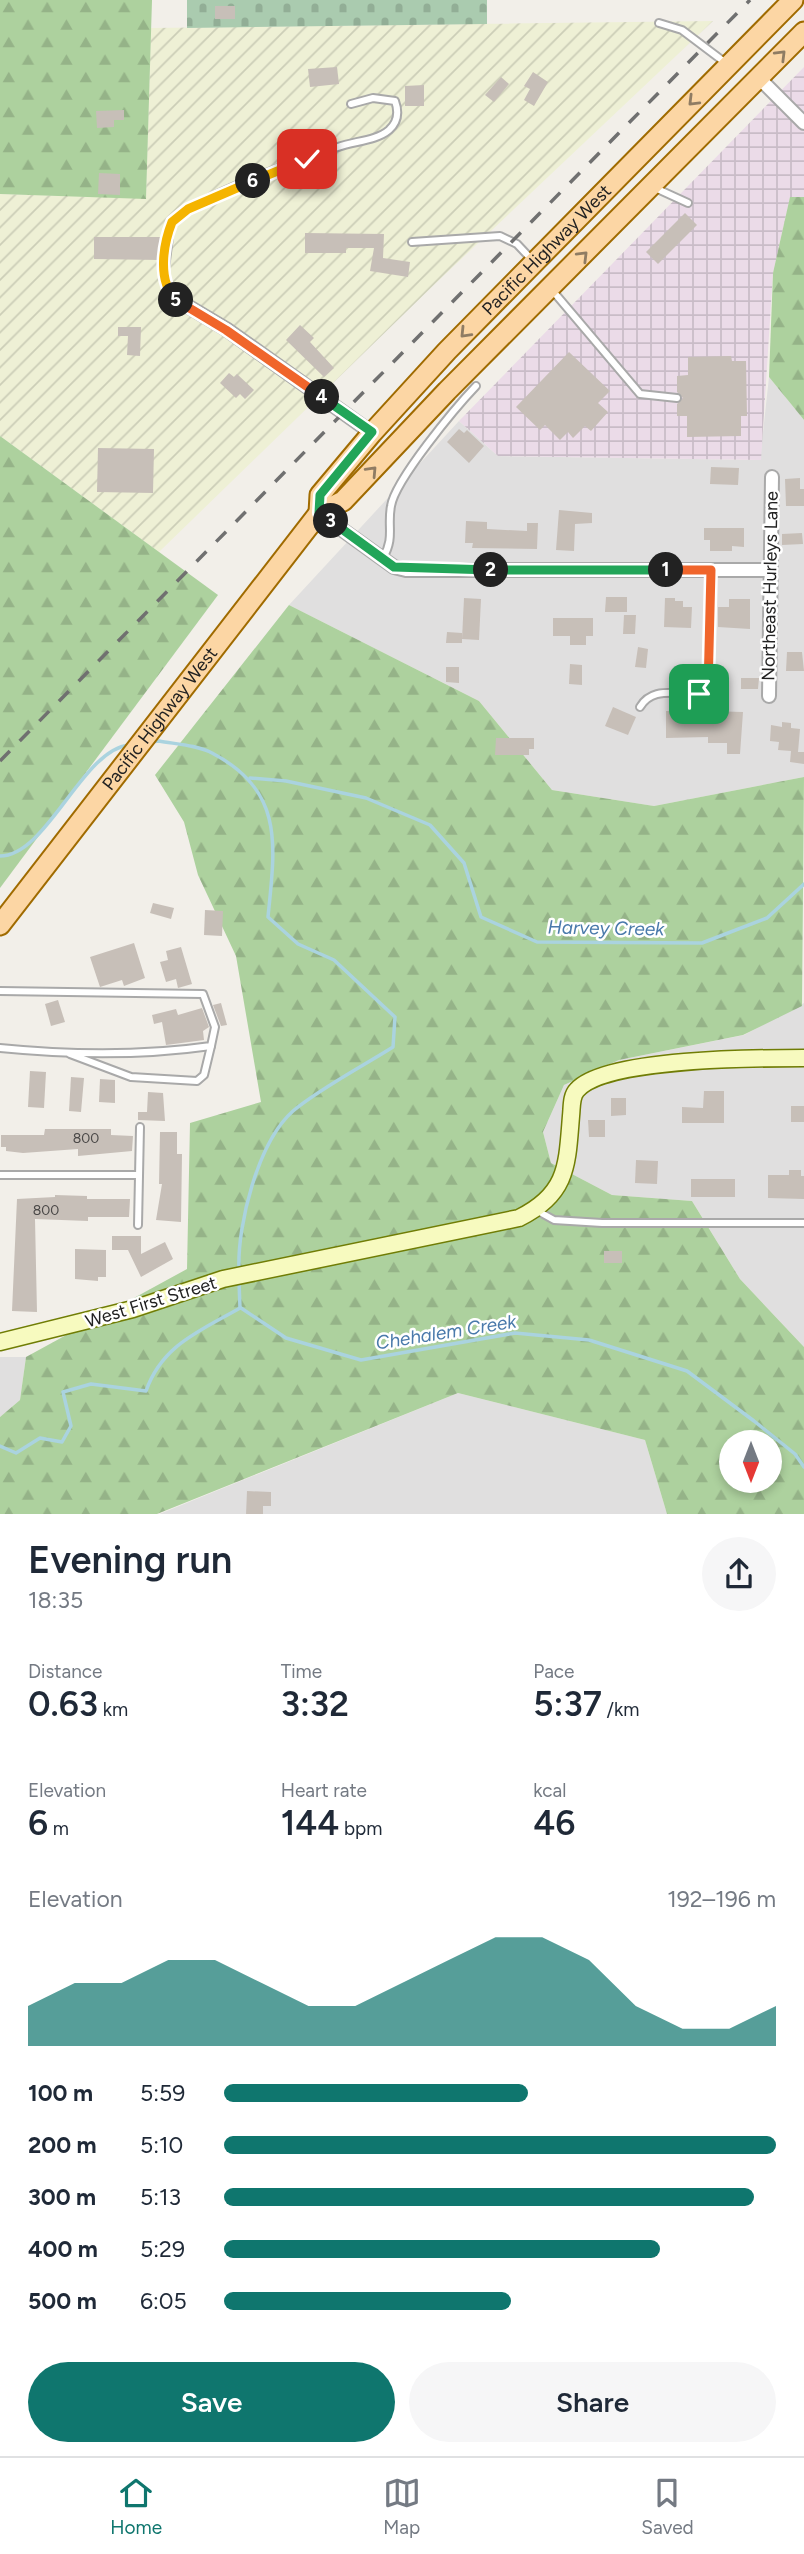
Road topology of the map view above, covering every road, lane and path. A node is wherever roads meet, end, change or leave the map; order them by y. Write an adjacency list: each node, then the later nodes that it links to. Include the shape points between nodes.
1 (793, 0): 4 (main road, Pacific Highway West)
2 (659, 23): 4 (lane, via 682,30)
3 (804, 32): 5 (main road, Pacific Highway West, one-way to 3)
4 (728, 65): 11 (main road, Pacific Highway West, one-way to 11)
5 (759, 78): 7 (street); 8 (main road, Pacific Highway West)
6 (351, 104): 13 (lane, via 387,98 395,101 396,121 382,135 340,146 257,179 188,209 172,222 164,276)
7 (804, 123)
8 (652, 186): 9 (lane); 12 (main road, Pacific Highway West, one-way to 8)
9 (688, 203)
10 (412, 242): 11 (lane, via 500,236 517,244)
11 (534, 262): 16 (main road, Pacific Highway West, one-way to 16)
12 (551, 288): 15 (lane, via 640,394); 18 (main road, Pacific Highway West, one-way to 12, via 343,501)
13 (174, 298): 16 (street)
14 (476, 386): 19 (lane, via 447,417 401,485 391,505 390,544)
15 (677, 397)
16 (372, 432): 18 (main road, Pacific Highway West, via 320,495)
17 (772, 477): 21 (street, Northeast Hurleys Lane)
18 (319, 513): 19 (street); 24 (main road, Pacific Highway West)
19 (383, 558): 20 (street, via 406,570)
20 (711, 570): 21 (street); 23 (lane, via 708,689 699,694 656,693 646,697)
21 (771, 570): 22 (street, Northeast Hurleys Lane)
22 (769, 696)
23 (640, 707)
24 (0, 925)
25 (0, 991): 26 (lane, via 203,994 215,1027)
26 (211, 1046): 28 (lane, via 166,1052); 28 (lane, via 204,1075 197,1081 131,1077)
27 (0, 1048): 28 (lane)
28 (64, 1052)
29 (804, 1058): 33 (street, via 642,1067 584,1084 574,1096 561,1181)
30 (140, 1127): 32 (lane)
31 (0, 1175): 32 (lane)
32 (139, 1175): 35 (lane)
33 (536, 1210): 34 (lane, via 554,1220 602,1223); 36 (street, West First Street, via 498,1223 302,1261 184,1290 133,1309)
34 (804, 1223)
35 (138, 1226)
36 (0, 1342)

